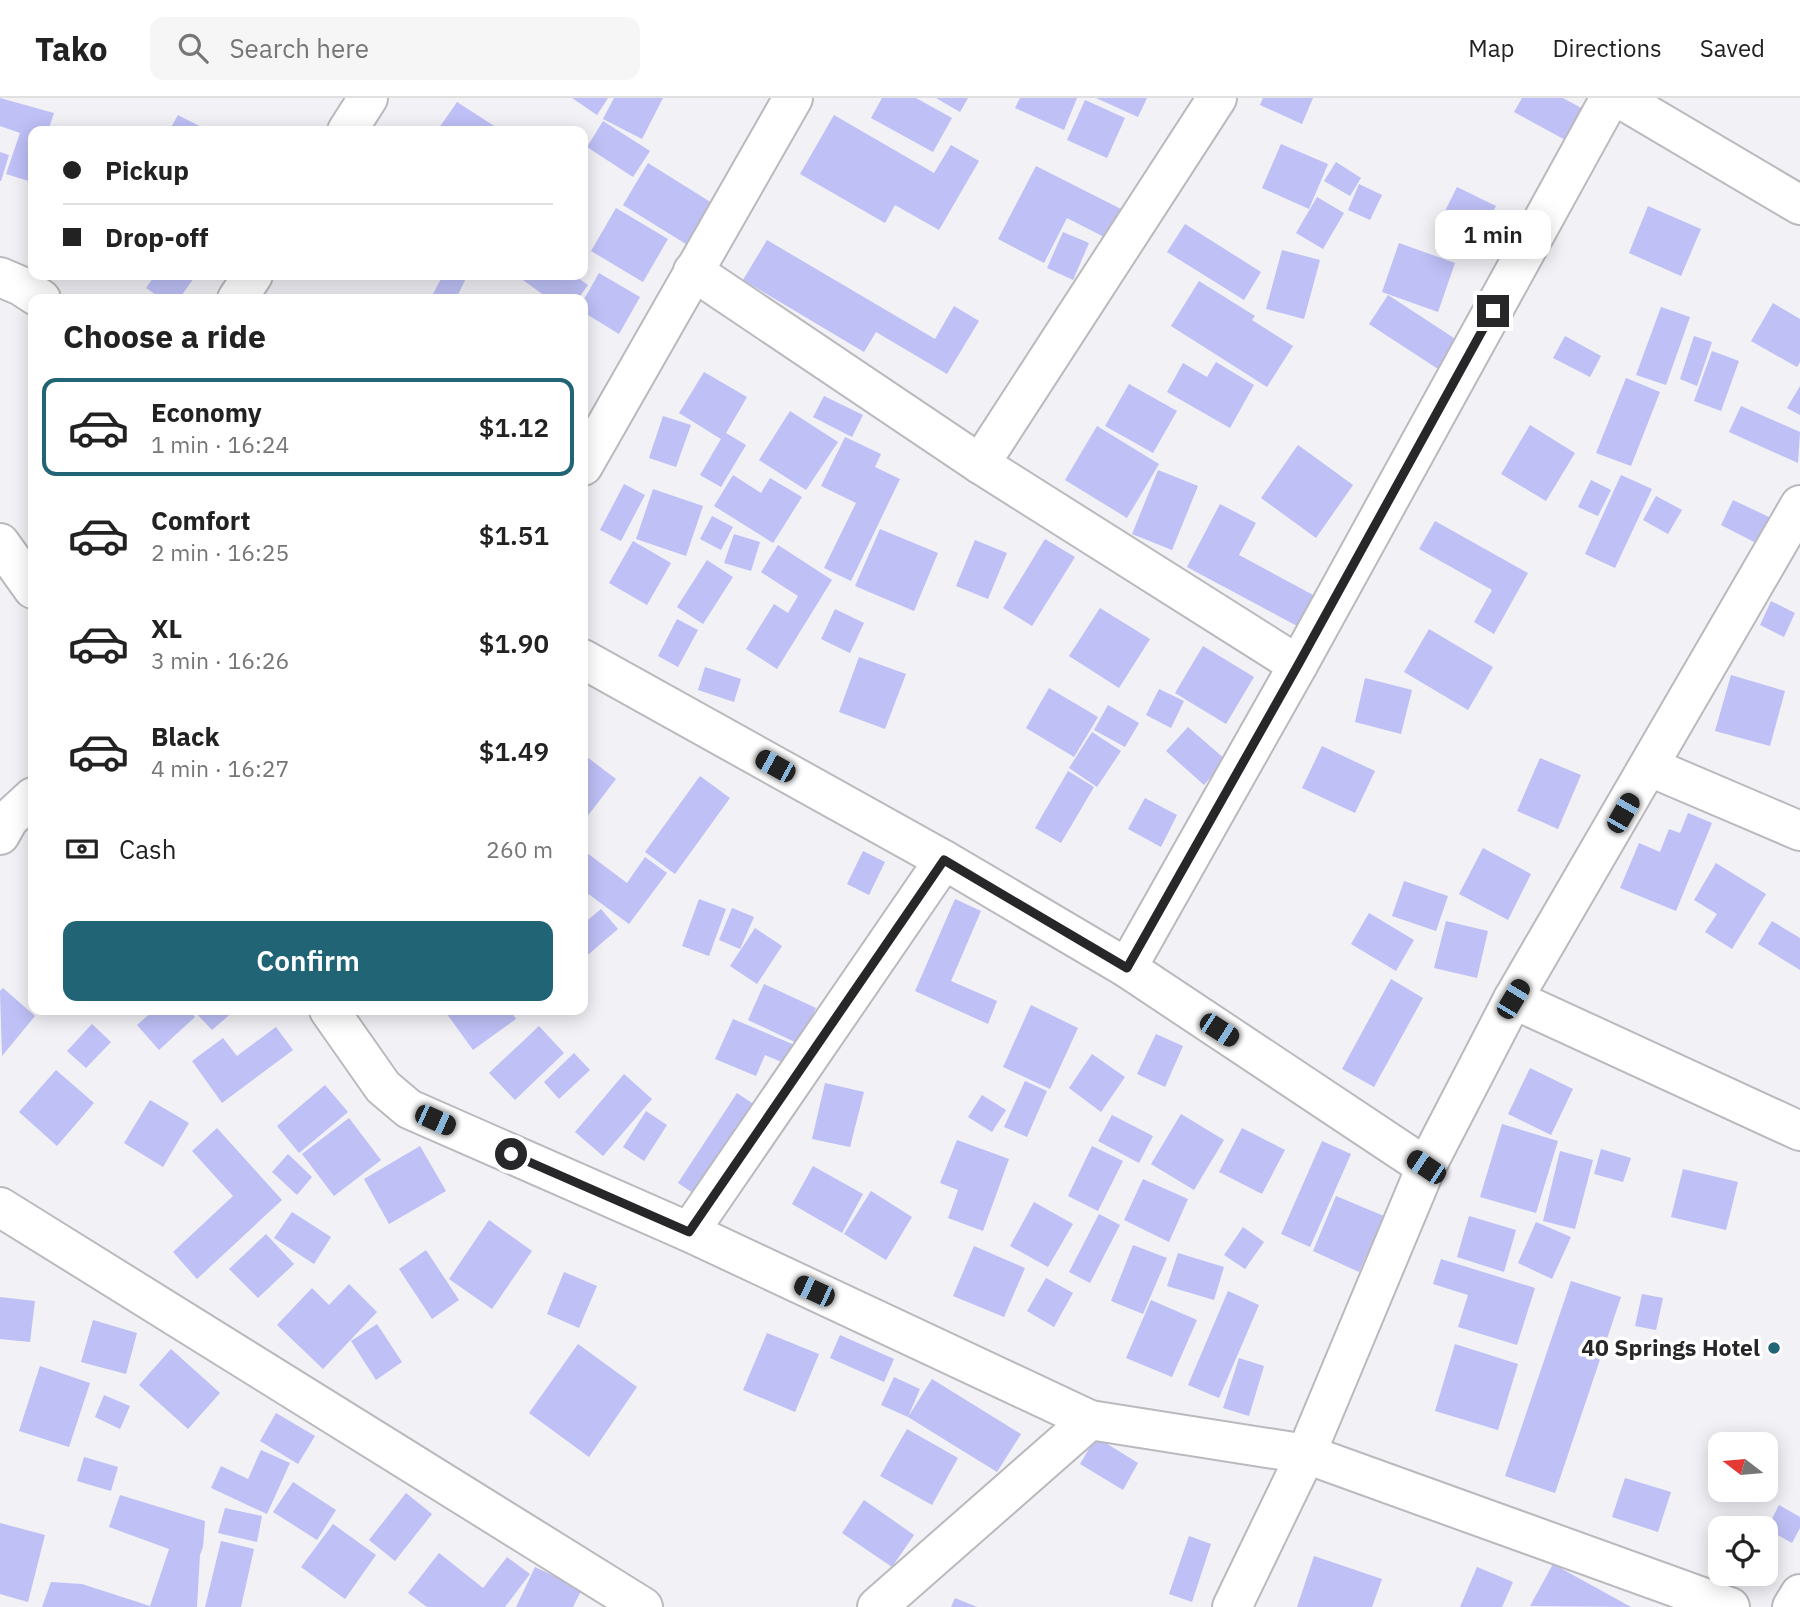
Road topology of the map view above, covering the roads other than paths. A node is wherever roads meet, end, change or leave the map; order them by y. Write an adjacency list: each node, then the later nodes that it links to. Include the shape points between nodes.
1 (368, 98): 6 (street)
2 (793, 98): 8 (street)
3 (1217, 98): 12 (street)
4 (1610, 98): 17 (street)
5 (1619, 98): 7 (street)
6 (350, 126)
7 (1800, 205)
8 (693, 271): 11 (street); 12 (street)
9 (0, 277): 10 (street)
10 (33, 294)
11 (588, 457)
12 (980, 464): 17 (street)
13 (1800, 505): 18 (street)
14 (0, 543): 15 (street)
15 (28, 582)
16 (588, 662): 22 (street)
17 (1298, 665): 23 (street)
18 (1650, 767): 20 (street); 24 (street)
19 (28, 802): 21 (street)
20 (1800, 831)
21 (0, 835)
22 (944, 860): 23 (street); 29 (street)
23 (1127, 968): 27 (street)
24 (1513, 999): 26 (street); 27 (street)
25 (333, 1015): 29 (street, via 383,1087 409,1109)
26 (1800, 1130)
27 (1426, 1167): 31 (street)
28 (0, 1207): 33 (street)
29 (689, 1232): 30 (street)
30 (1090, 1420): 31 (street); 34 (street)
31 (1306, 1454): 35 (street); 36 (street)
32 (1800, 1594): 37 (street)
33 (643, 1607)
34 (877, 1607)
35 (1232, 1607)
36 (1730, 1607)
37 (1792, 1607)

